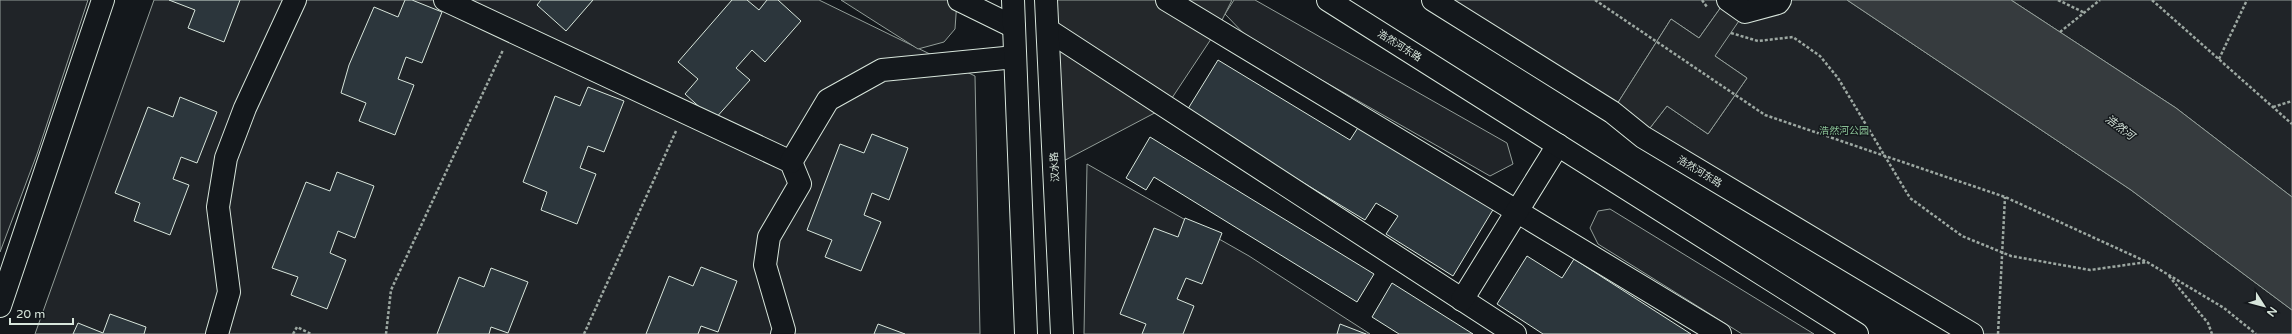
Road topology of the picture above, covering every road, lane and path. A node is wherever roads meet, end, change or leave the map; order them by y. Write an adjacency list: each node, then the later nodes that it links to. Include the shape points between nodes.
1 (103, 0): 37 (main road)
2 (295, 0): 38 (main road, via 245,108 226,158 218,207 229,292)
3 (445, 0): 19 (main road)
4 (959, 0): 18 (main road)
5 (1013, 0): 18 (main road)
6 (1167, 0): 32 (main road)
7 (1328, 0): 28 (main road, 浩然河东路)
8 (1433, 0): 49 (main road, 浩然河东路, via 1612,112 1643,137)
9 (1595, 0): 29 (path, via 1765,115)
10 (1728, 0): 11 (main road, via 1745,12 1778,3)
11 (1780, 0)
12 (2058, 0): 17 (path)
13 (2099, 0): 17 (path)
14 (2152, 0): 23 (path)
15 (2247, 0): 23 (path)
16 (1048, 11): 36 (main road); 45 (main road, 汉水路)
17 (2085, 13): 20 (path)
18 (1014, 27): 22 (main road)
19 (511, 31): 26 (main road); 41 (path, via 391,290)
20 (2060, 32)
21 (1731, 33): 29 (path, via 1758,41 1793,37 1820,56 1838,78)
22 (1015, 57): 30 (main road, via 882,70 828,100); 44 (main road)
23 (2219, 59): 25 (path)
24 (2292, 101): 25 (path)
25 (2273, 107): 27 (path)
26 (684, 112): 30 (main road); 42 (path)
27 (2292, 124)
28 (1558, 145): 32 (main road); 48 (main road, 浩然河东路)
29 (1884, 155): 31 (path); 33 (path, via 1910,198 1962,236)
30 (791, 162): 43 (main road, via 800,184 769,237 765,265 784,330)
31 (2005, 197): 33 (path); 34 (path)
32 (1517, 211): 36 (main road); 47 (main road)
33 (2002, 253): 34 (path, via 2090,270); 50 (path)
34 (2147, 262): 35 (path)
35 (2167, 274): 51 (path, via 2208,324); 52 (path, via 2224,308)
36 (1462, 300): 46 (main road)
37 (0, 306)
38 (217, 334)
39 (293, 334): 40 (path, via 297,327)
40 (311, 334)
41 (386, 334)
42 (584, 334)
43 (782, 334)
44 (1026, 334)
45 (1062, 334)
46 (1515, 334)
47 (1720, 334)
48 (1858, 334)
49 (1972, 334)
50 (1998, 334)
51 (2212, 334)
52 (2256, 334)

